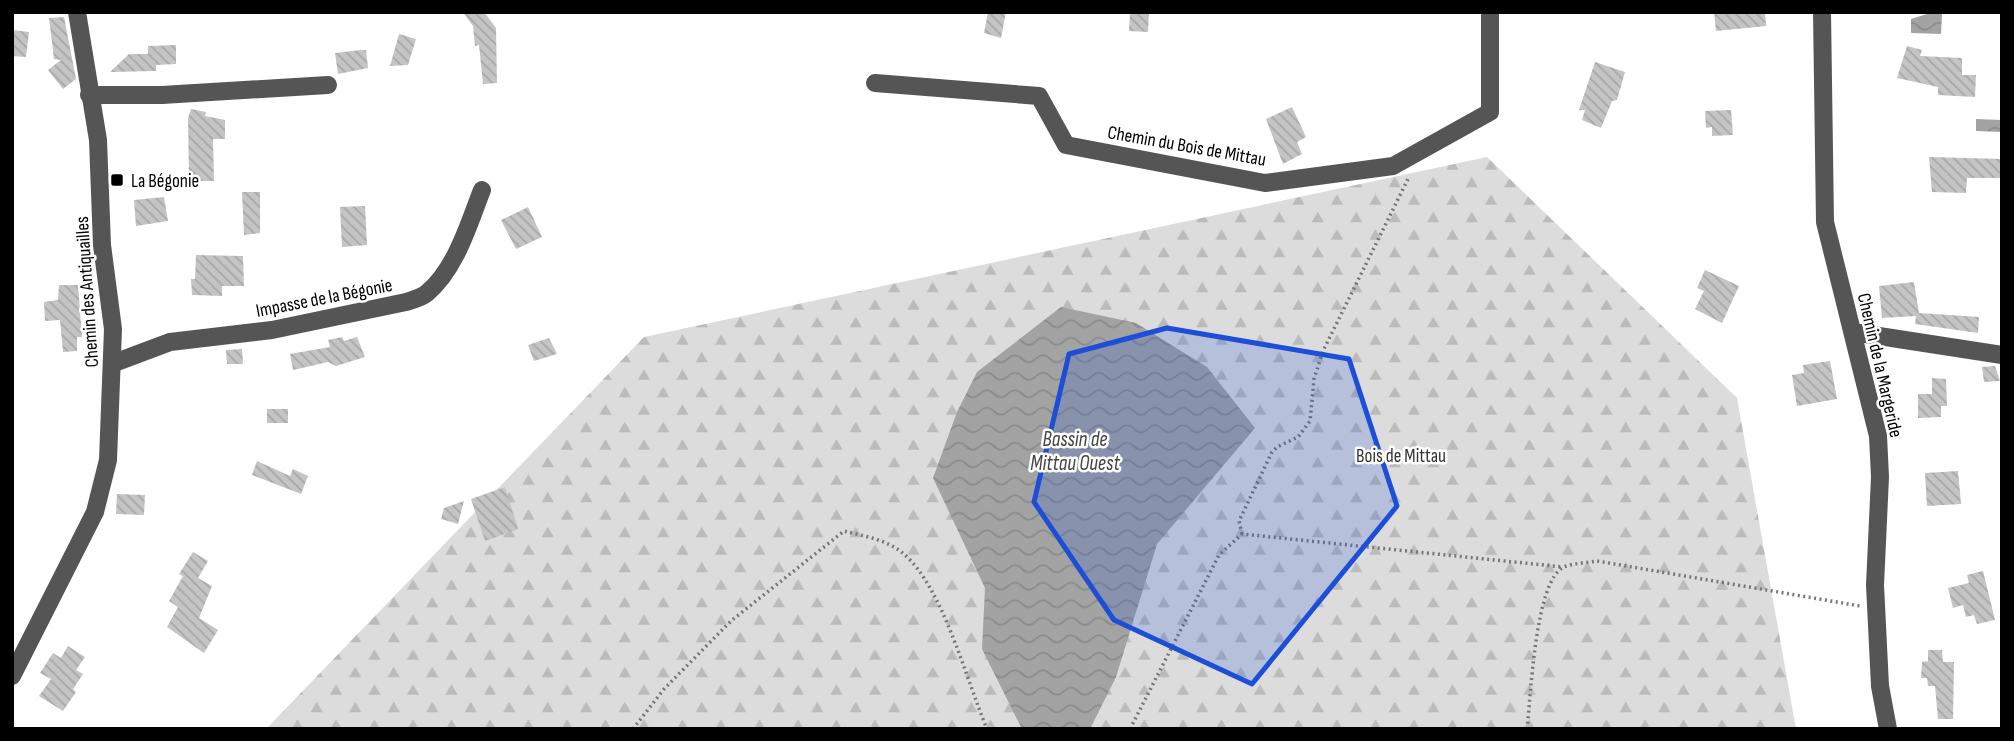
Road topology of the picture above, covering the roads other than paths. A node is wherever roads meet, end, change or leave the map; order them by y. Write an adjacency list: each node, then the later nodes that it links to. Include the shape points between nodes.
1 (77, 12): 6 (street, Chemin des Antiquailles)
2 (1490, 12): 4 (street, Chemin du Bois de Mittau, via 1490,112 1392,166 1265,183 1066,145 1039,96)
3 (1822, 12): 8 (street, Chemin de la Margeride, via 1825,222)
4 (875, 83)
5 (328, 85): 6 (street)
6 (89, 95): 10 (street, Chemin des Antiquailles, via 98,140 102,245)
7 (482, 190): 10 (street, Impasse de la Bégonie, via 464,237 426,294 272,330 170,341)
8 (1853, 332): 9 (street); 12 (street, Chemin de la Margeride, via 1878,436 1876,608 1880,686)
9 (2002, 355)
10 (114, 363): 11 (street, Chemin des Antiquailles, via 108,460 95,512)
11 (12, 676)
12 (1888, 729)

